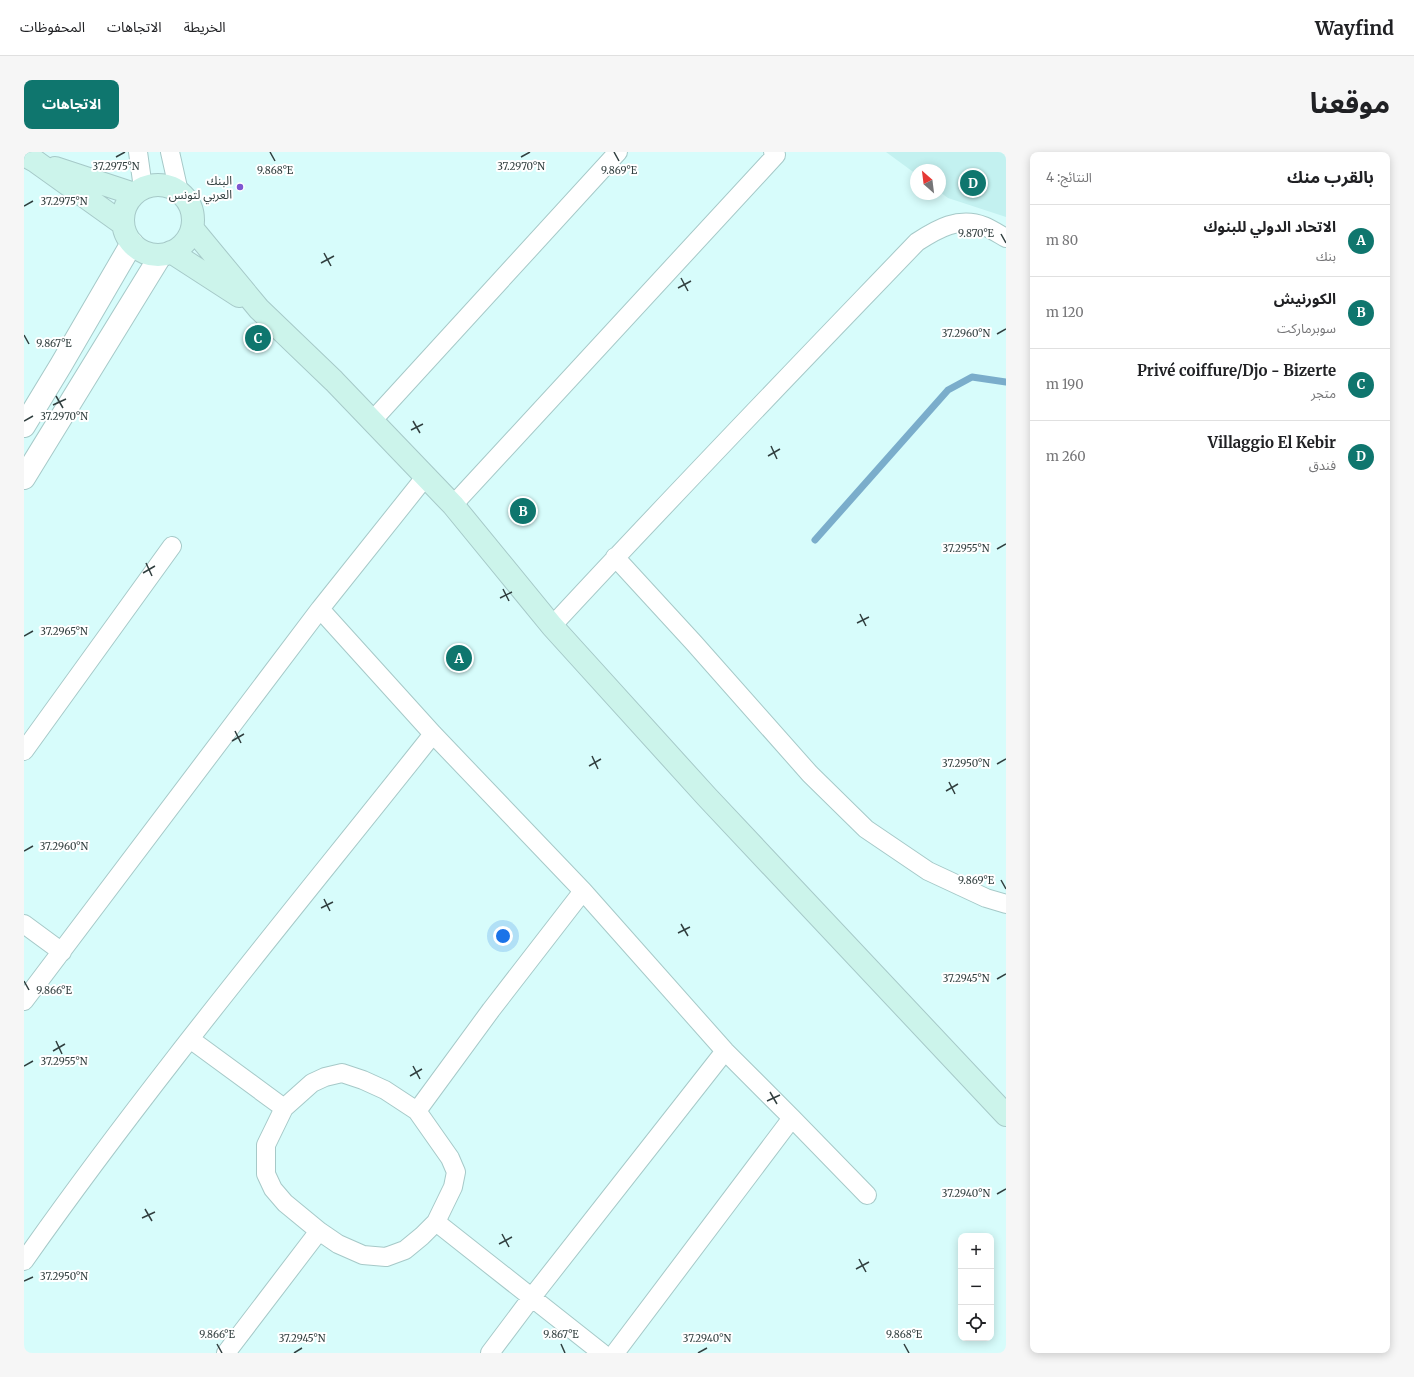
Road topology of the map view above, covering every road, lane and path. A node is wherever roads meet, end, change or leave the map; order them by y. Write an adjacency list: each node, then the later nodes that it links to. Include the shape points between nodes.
1 (138, 152): 6 (street)
2 (170, 152): 7 (street)
3 (618, 152): 14 (street)
4 (773, 152): 18 (street, via 776,155)
5 (30, 158): 6 (main road); 8 (main road)
6 (139, 191): 7 (main road, via 156,185 168,186); 8 (main road, via 127,202)
7 (179, 192): 9 (main road, via 191,208)
8 (123, 224): 11 (main road)
9 (192, 228): 12 (main road, via 188,238 180,246); 13 (main road)
10 (1006, 238): 20 (street, via 982,226 965,223 949,224 917,242)
11 (132, 243): 12 (main road, via 150,254); 15 (street)
12 (166, 253): 13 (main road); 17 (street)
13 (258, 309): 14 (main road, via 308,355)
14 (372, 421): 16 (main road)
15 (24, 426)
16 (426, 476): 18 (main road); 21 (street)
17 (24, 478)
18 (453, 505): 22 (main road)
19 (172, 546): 24 (street)
20 (615, 558): 22 (street); 26 (street, via 810,774 866,829 928,871 986,898)
21 (320, 609): 23 (street); 28 (street)
22 (552, 626): 34 (main road, via 707,797)
23 (433, 734): 25 (street); 30 (street)
24 (24, 751)
25 (583, 891): 31 (street); 33 (street)
26 (1006, 904)
27 (24, 924): 28 (street)
28 (62, 952): 29 (street)
29 (24, 1001)
30 (190, 1039): 32 (street); 39 (street, via 64,1204)
31 (726, 1051): 35 (street); 40 (street)
32 (284, 1108): 33 (street, via 312,1084 325,1077 342,1073 385,1090); 38 (street, via 266,1145 266,1174 273,1189 285,1203)
33 (417, 1111): 37 (street, via 450,1158 456,1172 453,1187)
34 (1006, 1115)
35 (792, 1118): 36 (street); 44 (street)
36 (866, 1196)
37 (436, 1222): 38 (street, via 405,1250 386,1257 363,1255 338,1244); 40 (street)
38 (319, 1231): 41 (street)
39 (24, 1261)
40 (532, 1297): 42 (street); 43 (street)
41 (226, 1353)
42 (490, 1353)
43 (602, 1353)
44 (615, 1353)

